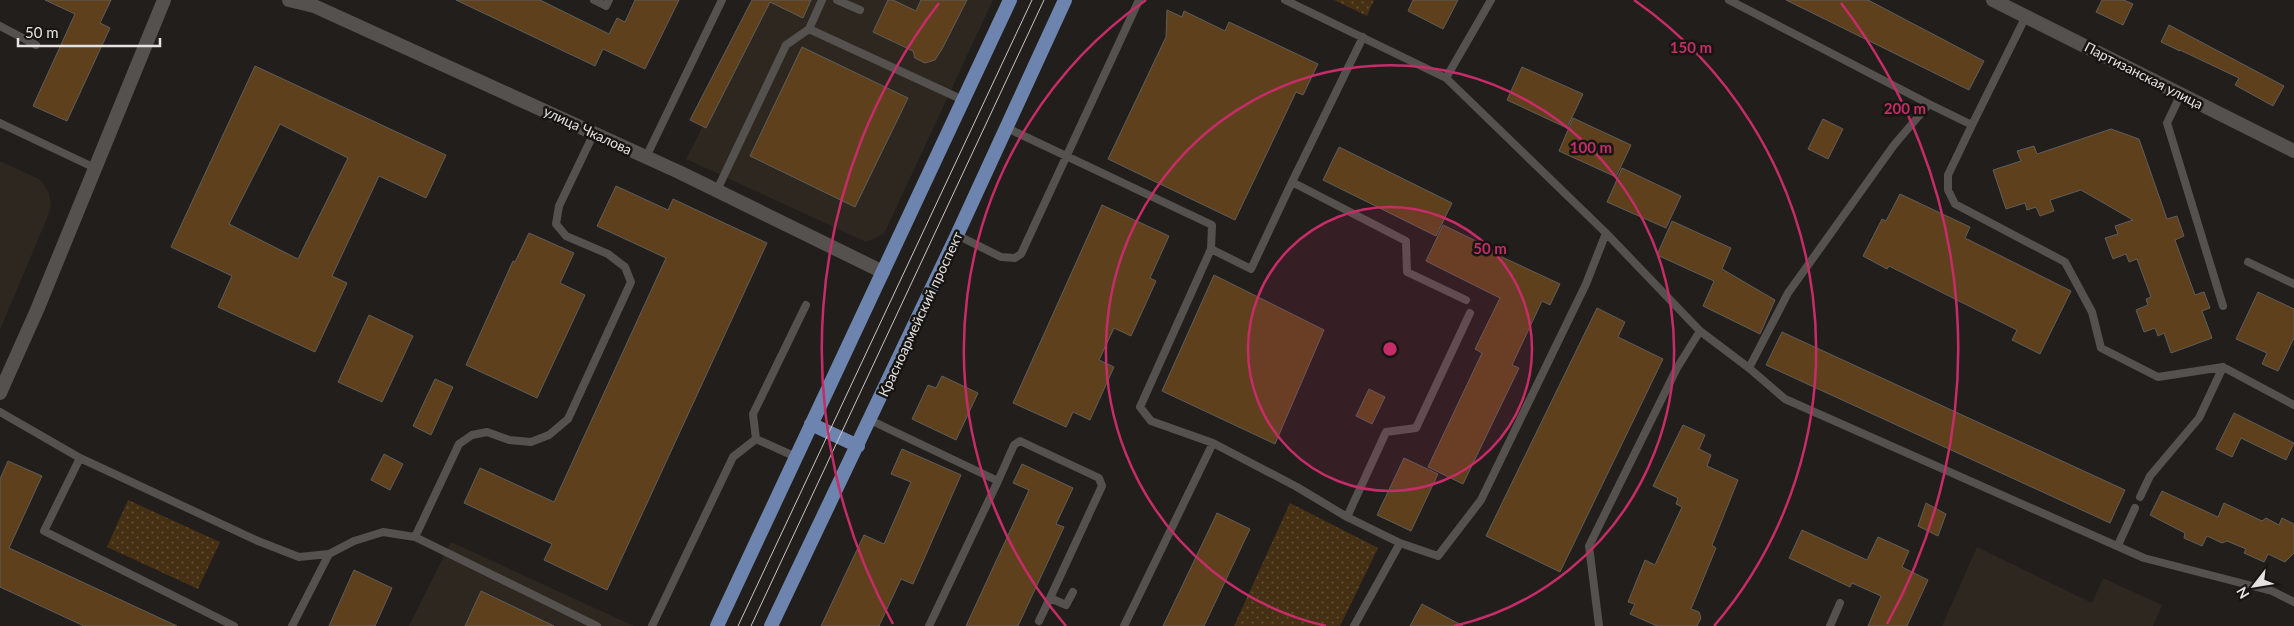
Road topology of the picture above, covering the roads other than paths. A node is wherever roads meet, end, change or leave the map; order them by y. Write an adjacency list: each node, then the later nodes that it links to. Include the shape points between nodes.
1 (164, 0): 32 (street)
2 (289, 0): 28 (street, улица Чкалова, via 314,6)
3 (594, 0): 4 (lane, via 606,6)
4 (609, 0)
5 (722, 0): 31 (lane)
6 (822, 0): 18 (lane)
7 (837, 0): 15 (lane)
8 (1010, 0): 23 (main road)
9 (1065, 0): 27 (main road, Красноармейский проспект)
10 (1139, 0): 30 (lane)
11 (1285, 0): 19 (lane)
12 (1491, 0): 21 (lane)
13 (1729, 0): 24 (lane)
14 (1993, 0): 16 (street, Партизанская улица)
15 (860, 10)
16 (2026, 16): 22 (street, Партизанская улица); 26 (lane)
17 (0, 26): 20 (lane)
18 (809, 29): 23 (lane); 34 (lane, via 786,45)
19 (1363, 37): 21 (lane); 33 (lane)
20 (36, 45)
21 (1446, 78): 35 (lane)
22 (2182, 94): 29 (street, Партизанская улица); 43 (lane, via 2167,123)
23 (963, 100): 39 (main road)
24 (1929, 104): 26 (lane); 47 (lane, via 1894,145 1788,293)
25 (0, 123): 32 (lane)
26 (1972, 125): 46 (lane, via 1948,175 1948,190 1955,204 2066,262 2092,312 2101,348 2158,377)
27 (1007, 128): 30 (lane); 36 (main road, Красноармейский проспект)
28 (594, 133): 31 (street, улица Чкалова); 62 (lane, via 559,206 556,224 566,236 608,254 625,267 630,282 568,419 549,435 531,442 509,440 487,432 472,435 459,444)
29 (2294, 151)
30 (1066, 156): 36 (lane, via 1020,254 1015,258 1001,257); 37 (lane, via 1212,225)
31 (646, 157): 34 (street, улица Чкалова)
32 (95, 168): 48 (street)
33 (1292, 182): 37 (lane, via 1251,269); 41 (lane, via 1406,241 1407,272)
34 (717, 190): 39 (street, улица Чкалова)
35 (1606, 233): 45 (lane); 63 (lane, via 1586,284 1481,500 1438,556)
36 (957, 235): 51 (main road, Красноармейский проспект)
37 (1211, 249): 54 (lane, via 1140,407 1151,421)
38 (2248, 262): 40 (lane)
39 (883, 272): 52 (main road)
40 (2294, 284)
41 (1466, 300)
42 (806, 305): 53 (lane, via 753,414)
43 (2223, 306)
44 (1470, 313): 61 (lane, via 1416,428 1386,432)
45 (1700, 330): 47 (lane); 80 (lane, via 1677,368 1589,546)
46 (2222, 367): 49 (lane); 59 (lane, via 2199,418 2150,476)
47 (1749, 368): 64 (lane, via 1785,399)
48 (0, 393)
49 (2294, 404)
50 (0, 412): 57 (lane)
51 (870, 420): 55 (main road, Красноармейский проспект); 58 (lane)
52 (811, 424): 55 (main road); 56 (main road)
53 (756, 439): 56 (lane); 74 (lane, via 733,457)
54 (1213, 444): 61 (lane); 78 (lane)
55 (858, 446): 76 (main road, Красноармейский проспект)
56 (796, 457): 75 (main road)
57 (80, 458): 65 (lane, via 299,557); 71 (lane, via 44,531)
58 (998, 481): 67 (lane, via 1014,445 1020,441 1094,475 1101,482 1102,486); 77 (lane)
59 (2140, 497)
60 (2135, 508): 64 (lane)
61 (1347, 517): 63 (lane)
62 (415, 537): 65 (lane, via 383,532); 73 (lane)
63 (1400, 543): 79 (lane)
64 (2118, 545): 68 (lane, via 2144,558 2272,591)
65 (328, 554): 72 (lane)
66 (1073, 592): 67 (lane, via 1066,604)
67 (1050, 598): 70 (lane)
68 (2294, 602)
69 (1840, 603): 81 (lane)
70 (1039, 621)
71 (234, 626)
72 (292, 626)
73 (598, 626)
74 (652, 626)
75 (716, 626)
76 (771, 626)
77 (929, 626)
78 (1124, 626)
79 (1354, 626)
80 (1599, 626)
81 (1830, 626)

